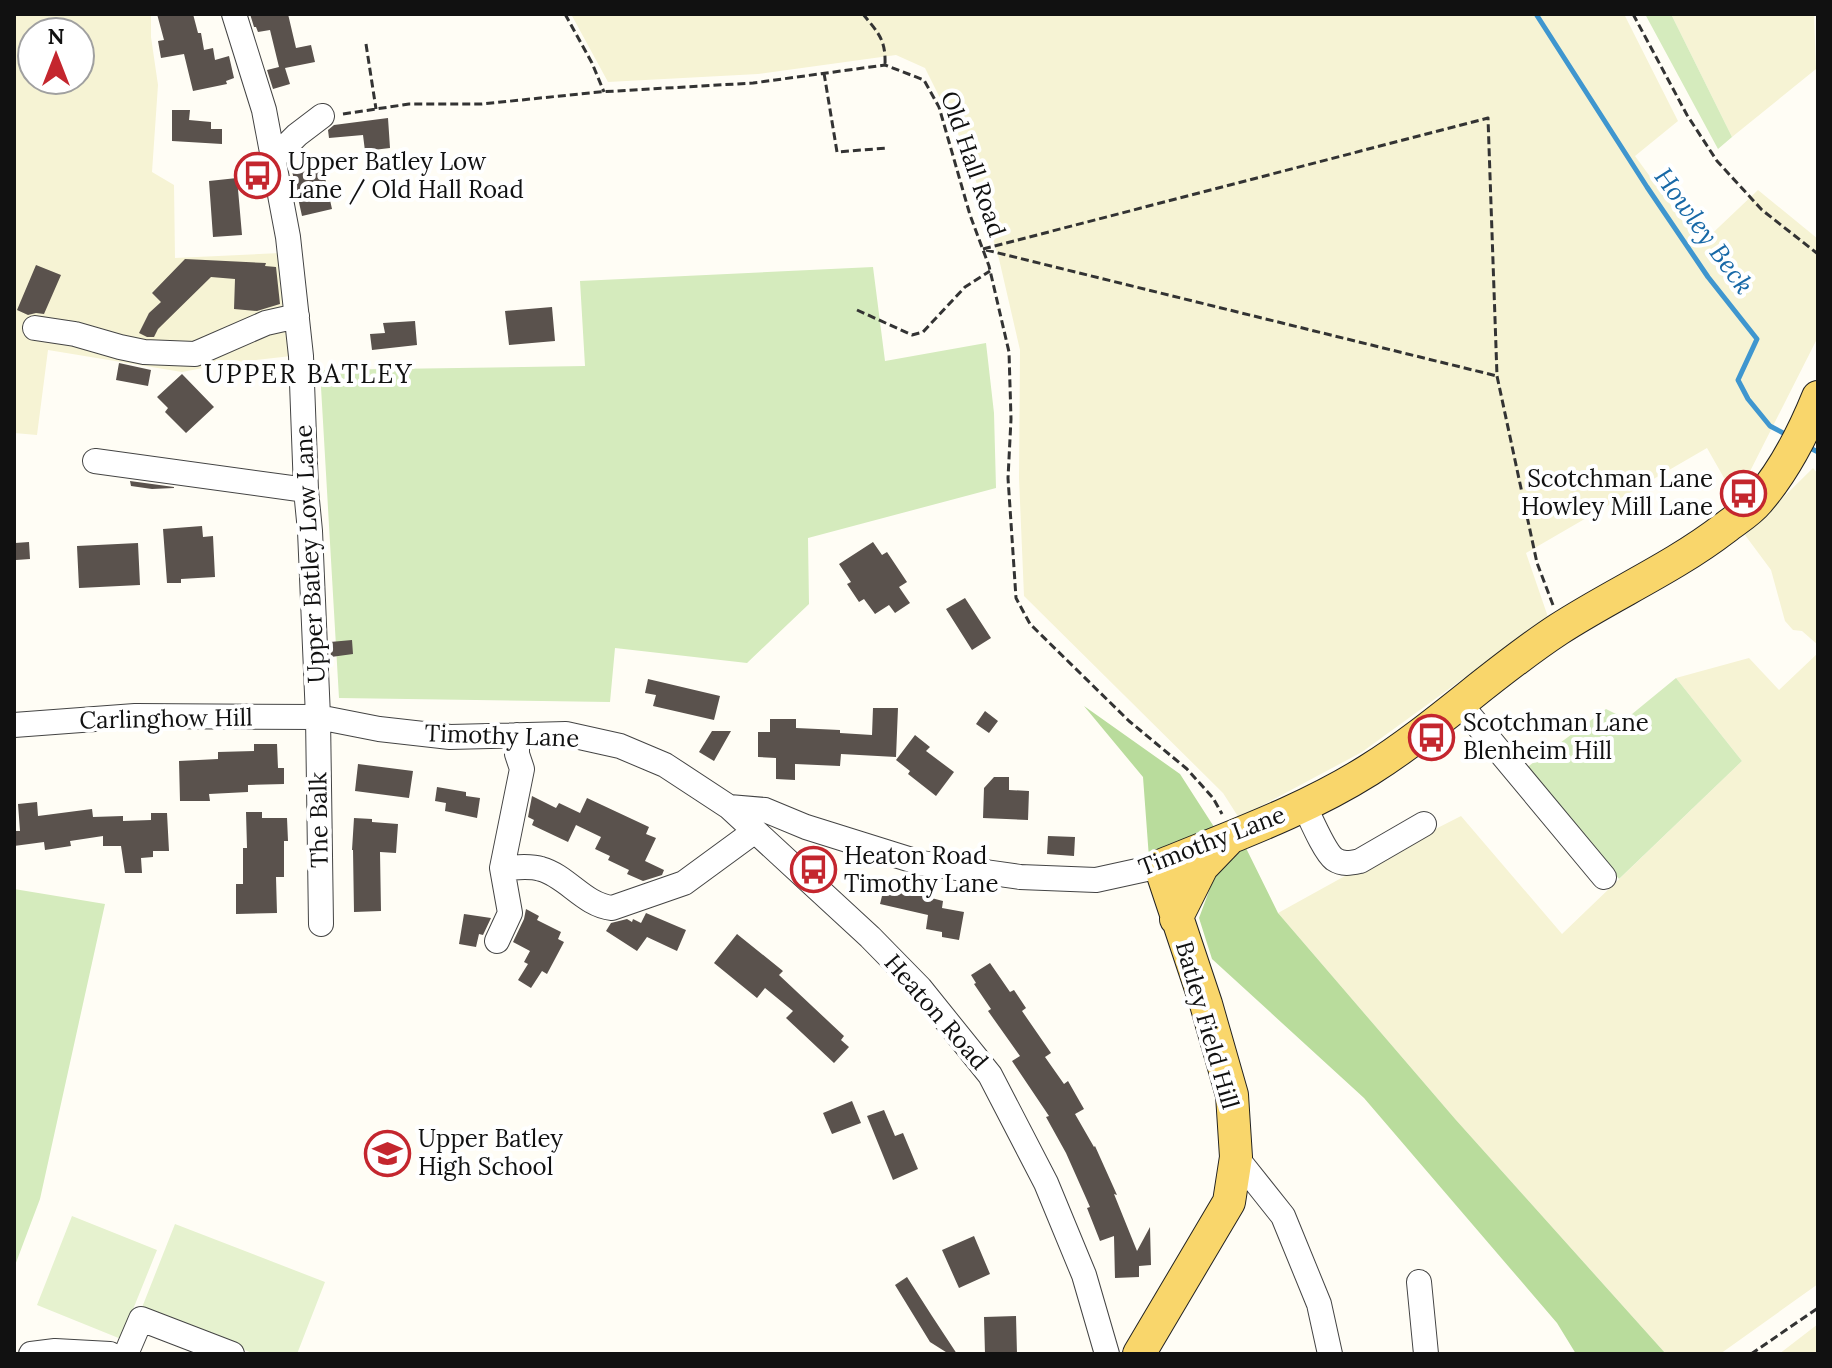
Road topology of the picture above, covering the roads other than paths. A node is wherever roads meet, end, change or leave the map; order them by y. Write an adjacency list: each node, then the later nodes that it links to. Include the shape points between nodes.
1 (234, 14): 3 (street, Upper Batley Low Lane, via 264,110)
2 (322, 116): 3 (street)
3 (273, 159): 4 (street, Upper Batley Low Lane)
4 (297, 316): 5 (street, via 266,323 195,354 144,352); 8 (street, Upper Batley Low Lane)
5 (35, 328)
6 (1812, 411): 9 (main road, Timothy Lane, via 1756,504 1663,570 1560,628)
7 (95, 461): 8 (street)
8 (306, 490): 10 (street, Upper Batley Low Lane)
9 (1460, 704): 13 (main road, Timothy Lane, via 1367,771); 20 (street)
10 (318, 717): 11 (street, Carlinghow Hill, via 135,716); 12 (street, Timothy Lane, via 450,737); 22 (street, The Balk)
11 (14, 725)
12 (517, 735): 14 (street, Timothy Lane, via 566,734 620,746 665,765); 19 (street, via 522,769)
13 (1304, 805): 15 (street, via 1330,854 1343,863 1360,861); 17 (main road, Timothy Lane)
14 (729, 807): 16 (street, Heaton Road); 18 (street, Timothy Lane, via 765,810 921,863 1020,877 1096,880)
15 (1424, 824)
16 (755, 831): 19 (street, via 684,883 612,908 600,907 542,869); 30 (street, Heaton Road, via 920,988 990,1075 1046,1183 1084,1275)
17 (1232, 836): 18 (main road, Timothy Lane); 21 (main road, via 1202,867)
18 (1160, 866): 21 (main road, Batley Field Hill)
19 (502, 868): 23 (street, via 510,913)
20 (1604, 877)
21 (1176, 919): 24 (main road, Batley Field Hill, via 1232,1095)
22 (321, 924)
23 (497, 941)
24 (1236, 1157): 31 (main road, Batley Field Hill, via 1229,1202); 32 (street, via 1283,1216 1319,1304)
25 (1419, 1282): 33 (street)
26 (31, 1354): 27 (street)
27 (110, 1354)
28 (126, 1354): 29 (street, via 141,1319)
29 (232, 1354)
30 (1107, 1354)
31 (1139, 1354)
32 (1330, 1354)
33 (1426, 1354)

